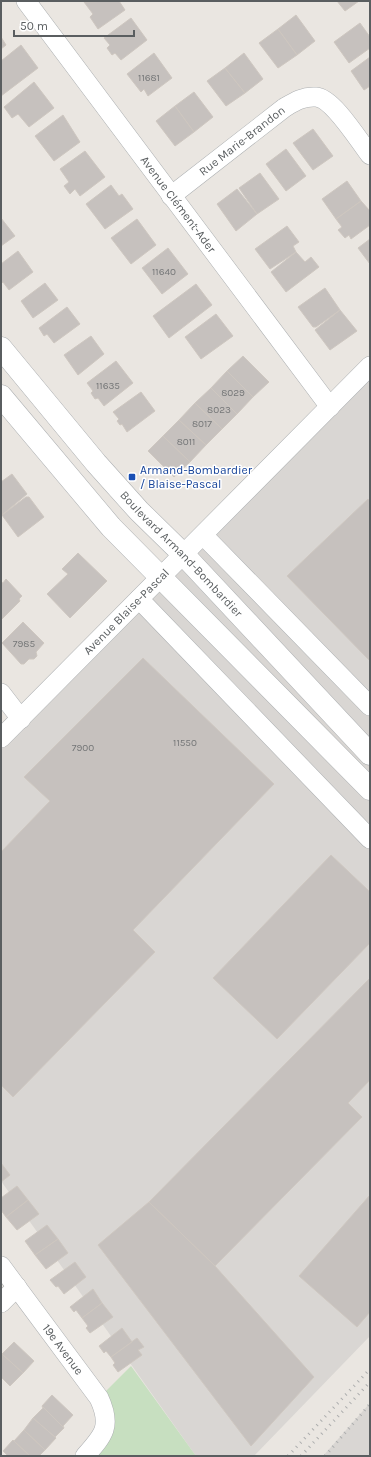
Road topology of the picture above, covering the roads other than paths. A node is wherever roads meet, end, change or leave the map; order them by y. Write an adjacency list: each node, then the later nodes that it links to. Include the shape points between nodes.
1 (26, 1): 3 (street, Avenue Clément-Ader)
2 (370, 155): 3 (street, Rue Marie-Brandon, via 328,102 317,97 301,98 284,108)
3 (171, 196): 7 (street, Avenue Clément-Ader)
4 (1, 348): 9 (street, Boulevard Armand-Bombardier, via 96,464)
5 (370, 366): 7 (street, Avenue Blaise-Pascal)
6 (1, 396): 10 (street, via 112,527)
7 (330, 407): 8 (street, Avenue Blaise-Pascal)
8 (203, 535): 9 (street, Avenue Blaise-Pascal); 13 (street)
9 (183, 554): 10 (street, Avenue Blaise-Pascal); 16 (street, Boulevard Armand-Bombardier)
10 (161, 577): 11 (street, Avenue Blaise-Pascal); 17 (street)
11 (139, 599): 14 (street, Avenue Blaise-Pascal); 18 (street)
12 (1, 693): 14 (street)
13 (370, 706)
14 (20, 719): 15 (street, Avenue Blaise-Pascal)
15 (1, 738)
16 (366, 750)
17 (370, 789)
18 (370, 839)
19 (1, 1266): 20 (street, 19e Avenue)
20 (17, 1287): 21 (street); 22 (street, 19e Avenue, via 99,1398 104,1410 105,1431)
21 (1, 1303)
22 (85, 1456)

